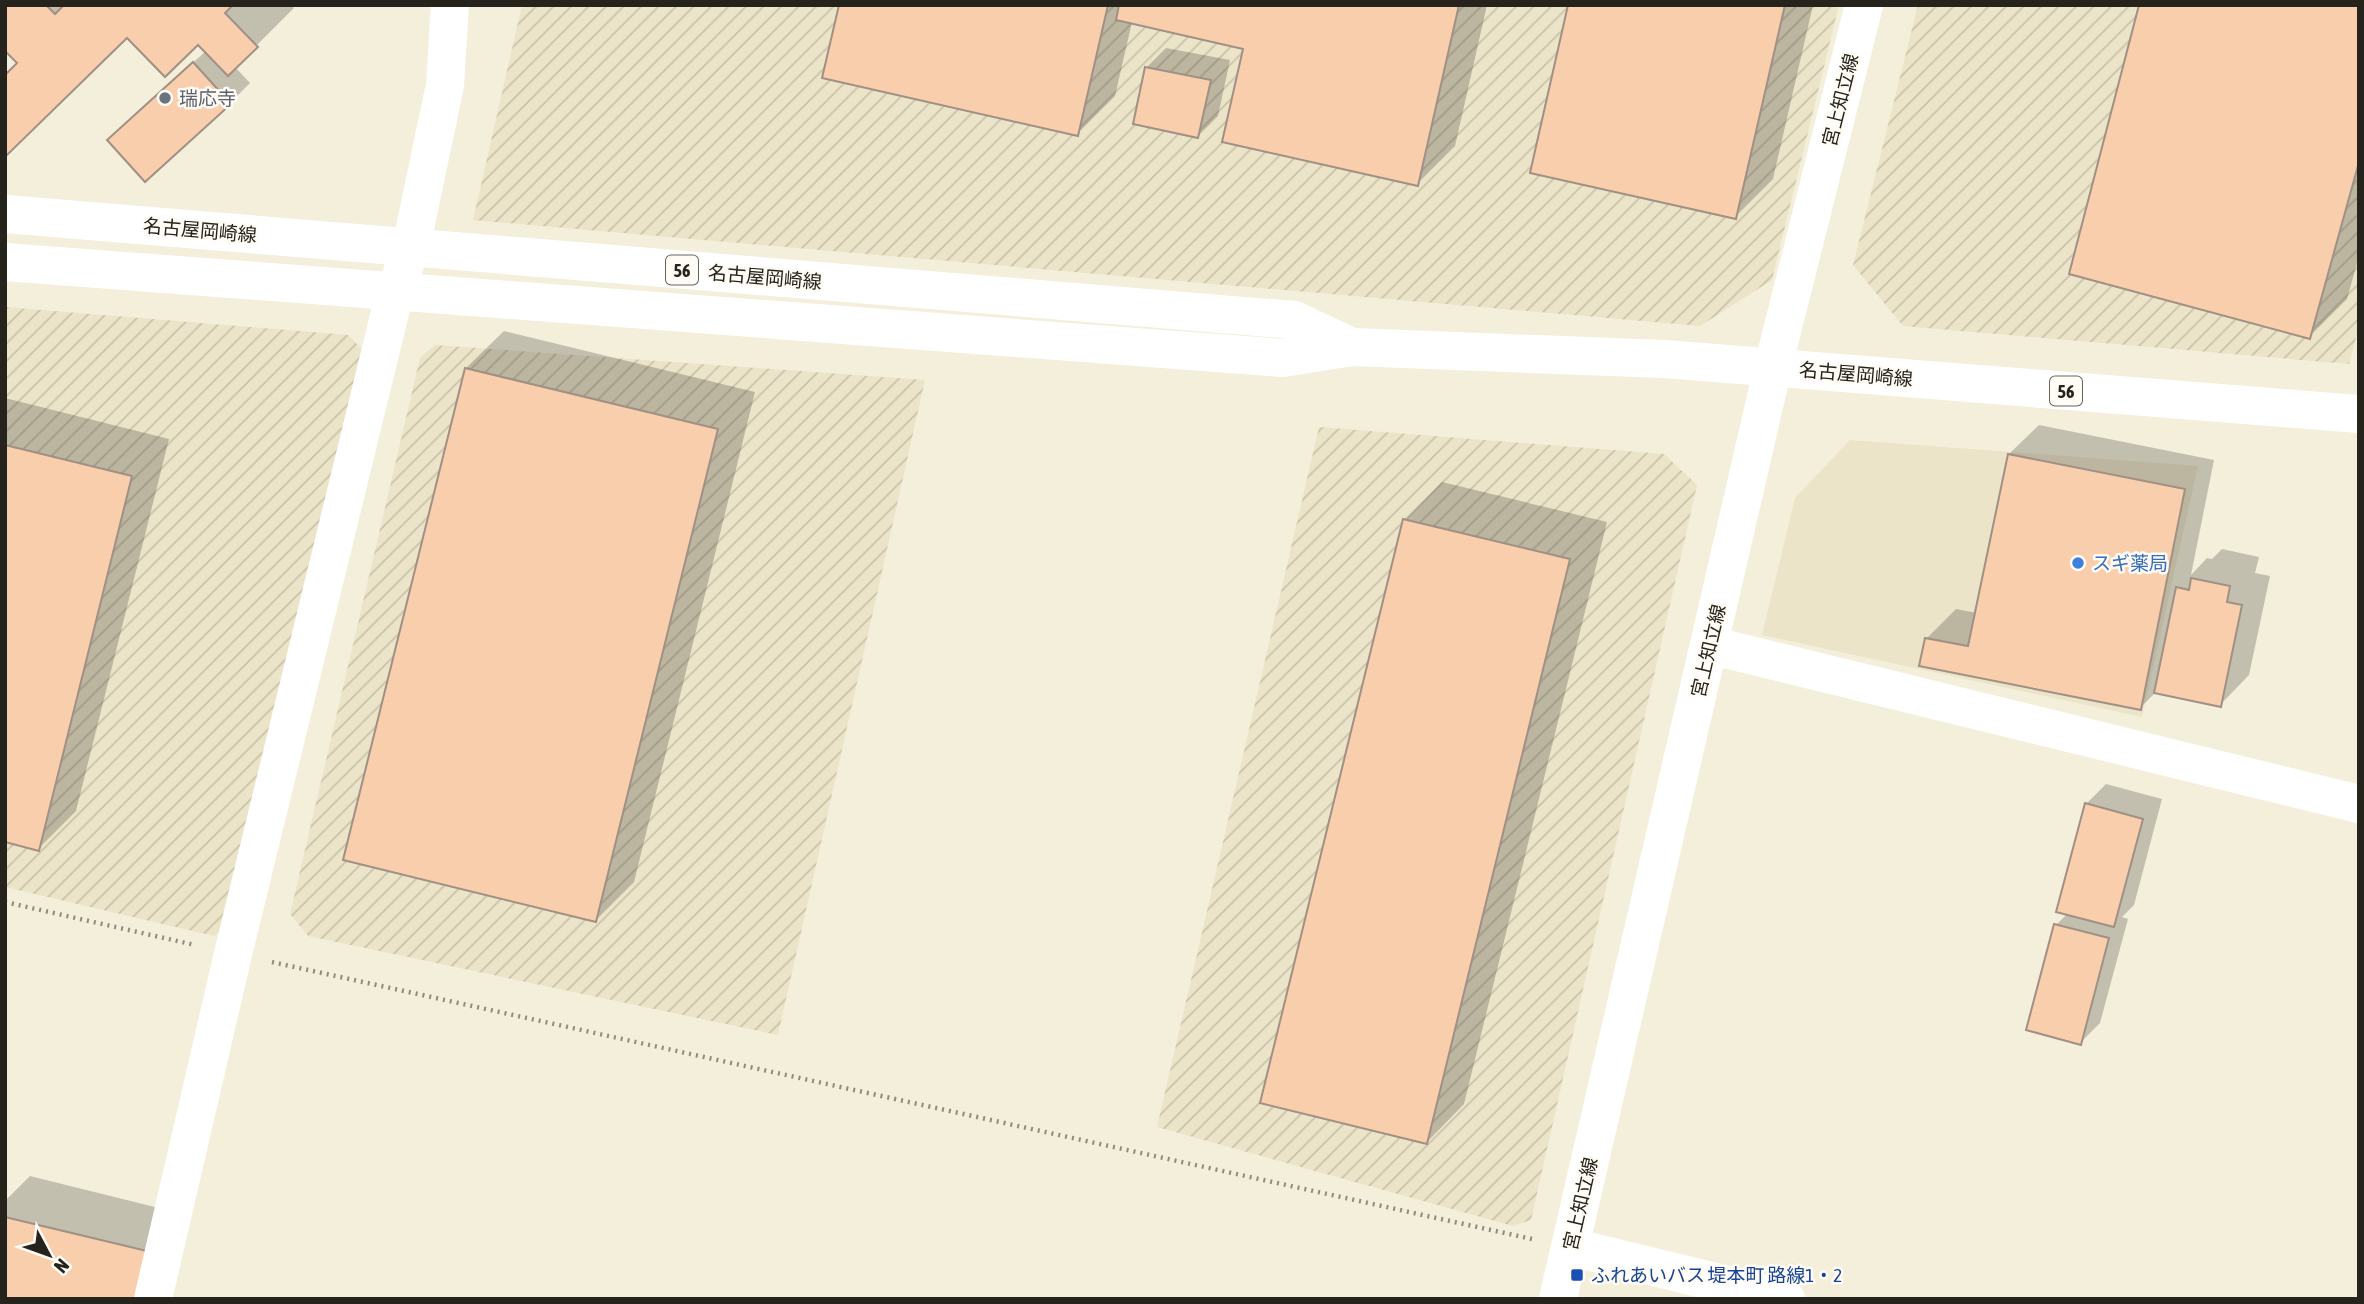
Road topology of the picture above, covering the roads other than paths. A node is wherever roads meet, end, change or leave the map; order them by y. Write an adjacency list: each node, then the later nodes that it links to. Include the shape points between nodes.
1 (450, 5): 4 (main road, via 445,85)
2 (1864, 5): 8 (main road, 宮上知立線)
3 (5, 214): 4 (main road, 名古屋岡崎線 / 56)
4 (411, 247): 6 (main road); 7 (main road, 名古屋岡崎線 / 56, via 1294,320)
5 (5, 262): 6 (main road, 名古屋岡崎線 / 56)
6 (395, 292): 7 (main road, 名古屋岡崎線 / 56, via 1283,358); 13 (main road)
7 (1352, 347): 8 (main road, 名古屋岡崎線 / 56)
8 (1773, 367): 9 (main road, 名古屋岡崎線 / 56); 10 (main road, 宮上知立線)
9 (2359, 414)
10 (1709, 645): 11 (main road); 12 (main road, 宮上知立線)
11 (2359, 804)
12 (1570, 1247): 14 (main road, 宮上知立線); 15 (main road)
13 (153, 1299)
14 (1558, 1299)
15 (1786, 1299)

